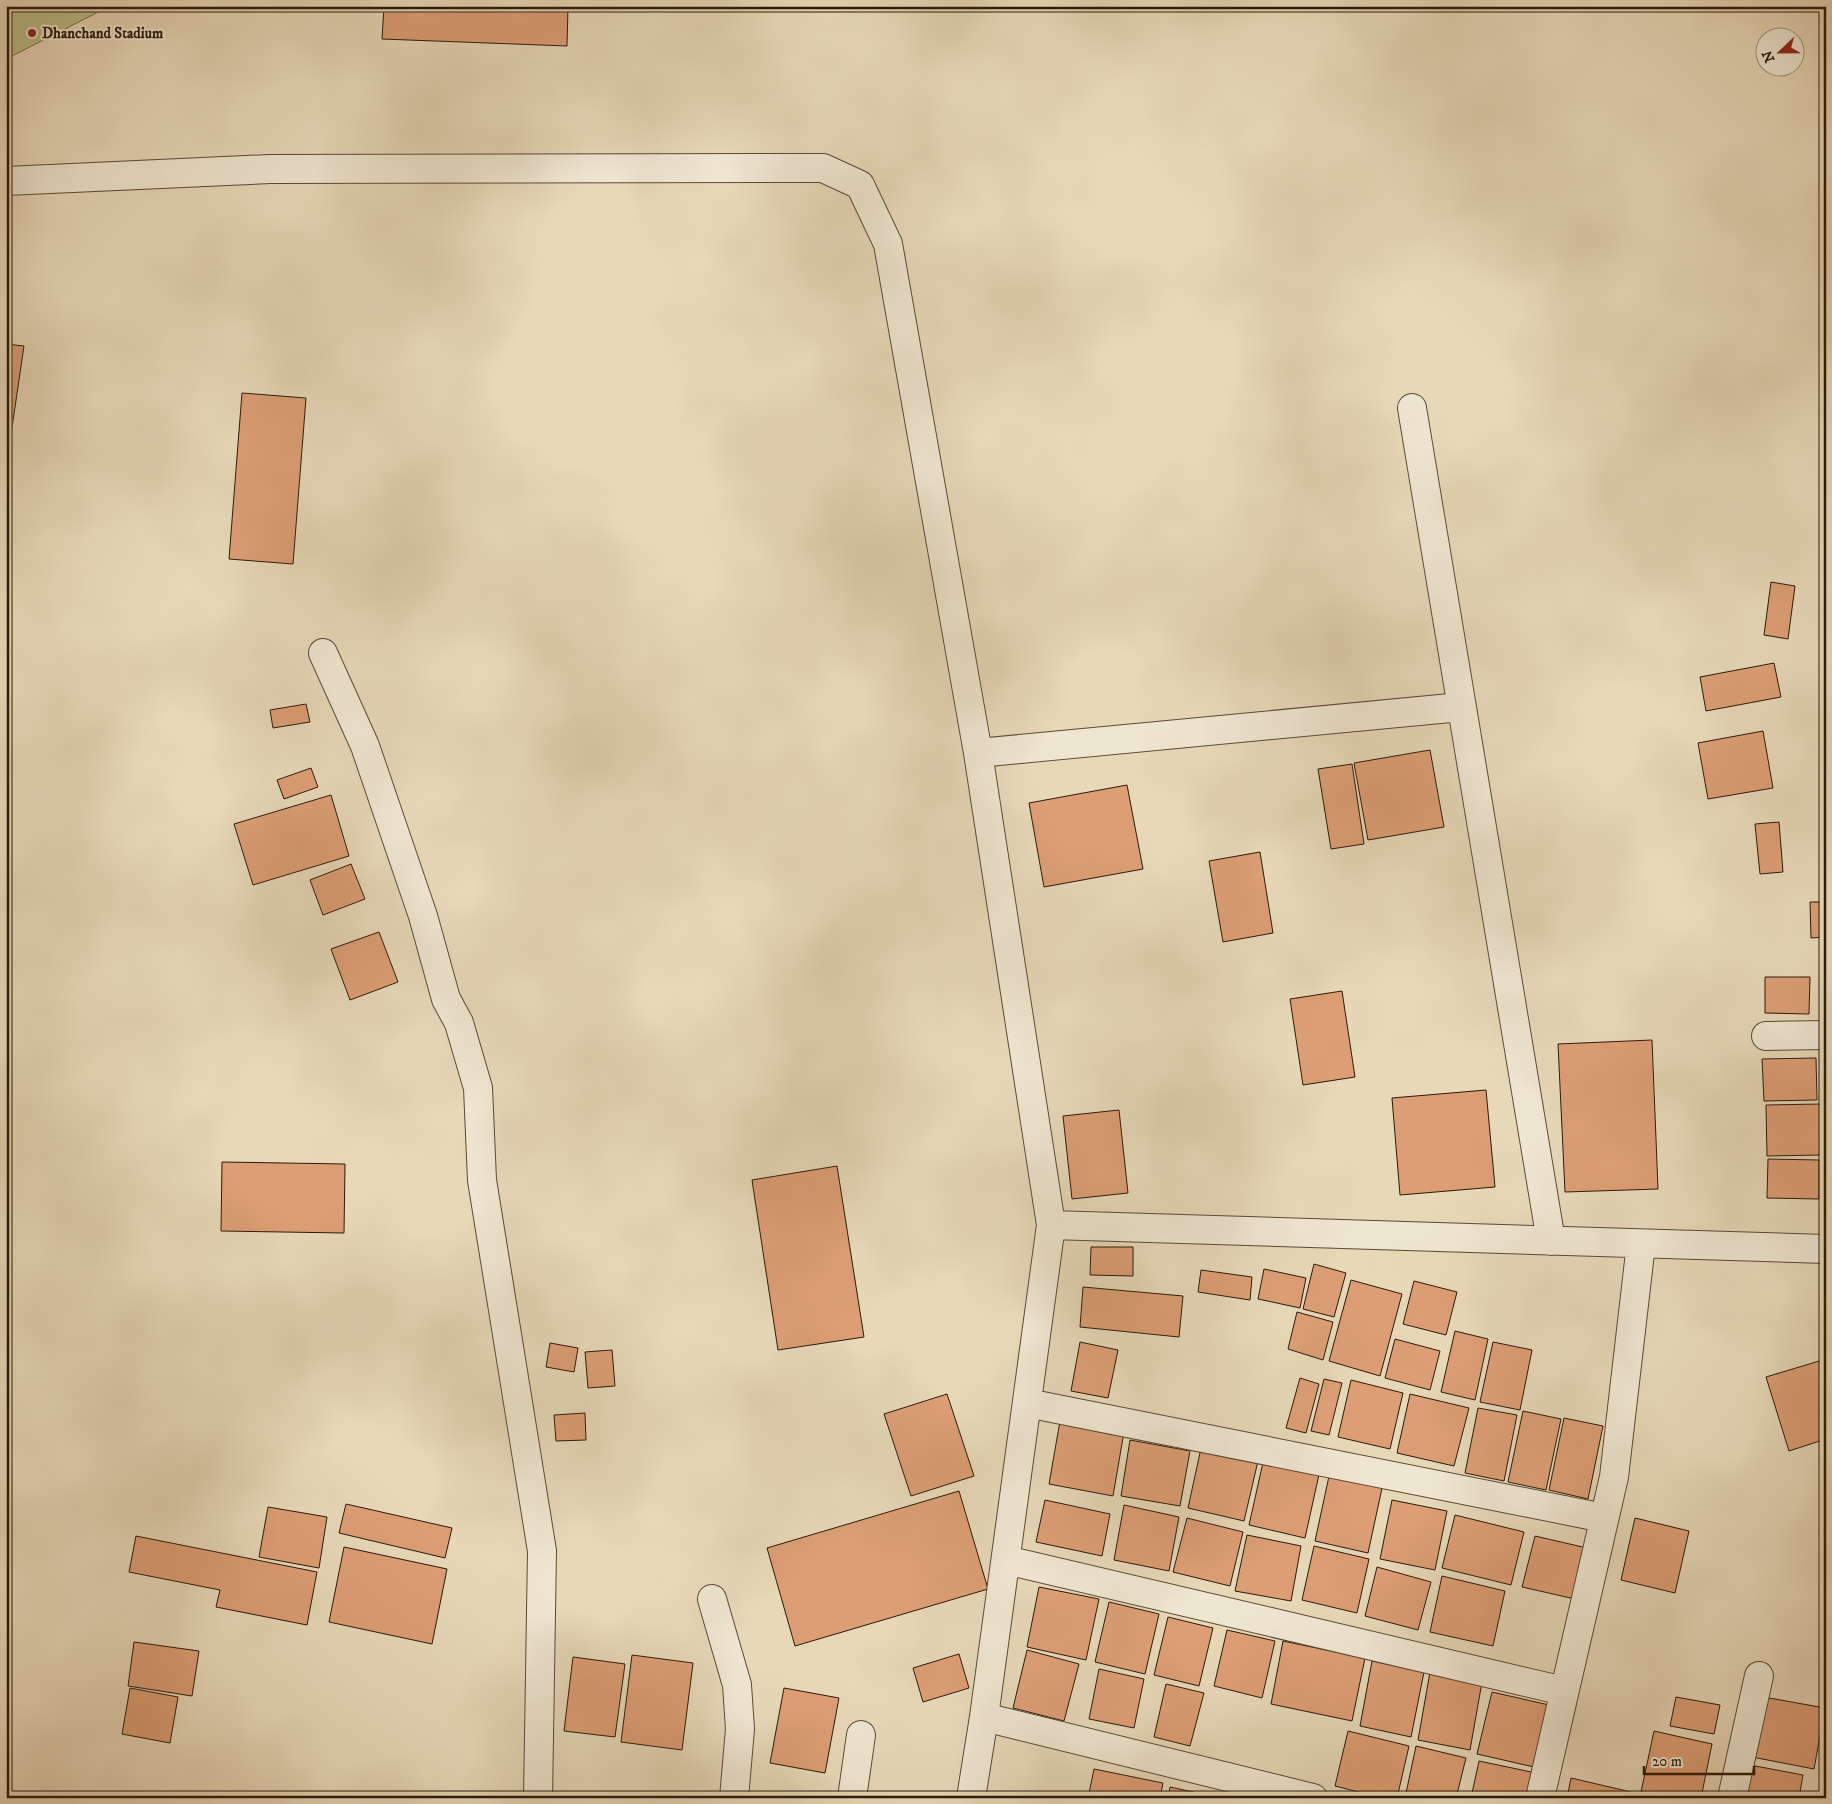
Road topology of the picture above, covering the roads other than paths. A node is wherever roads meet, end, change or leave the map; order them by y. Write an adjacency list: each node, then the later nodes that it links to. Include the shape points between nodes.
1 (6, 181): 5 (street, via 270,169 823,168 860,185 888,244)
2 (1412, 408): 4 (street)
3 (323, 653): 20 (street, via 365,746 478,1088 482,1180 542,1551)
4 (1461, 707): 5 (street); 9 (street)
5 (978, 753): 8 (street)
6 (1826, 1035): 7 (street)
7 (1766, 1036)
8 (1051, 1226): 9 (street); 12 (street)
9 (1551, 1241): 10 (street)
10 (1641, 1244): 11 (street); 13 (street, via 1614,1477)
11 (1826, 1249)
12 (1027, 1403): 13 (street); 14 (street)
13 (1604, 1518): 17 (street)
14 (1006, 1560): 17 (street); 18 (street)
15 (712, 1599): 21 (street, via 737,1685 740,1729)
16 (1759, 1676): 26 (street)
17 (1564, 1691): 25 (street)
18 (984, 1717): 23 (street); 24 (street)
19 (861, 1736): 22 (street)
20 (538, 1798)
21 (734, 1798)
22 (852, 1798)
23 (971, 1798)
24 (1313, 1798)
25 (1540, 1798)
26 (1732, 1798)

